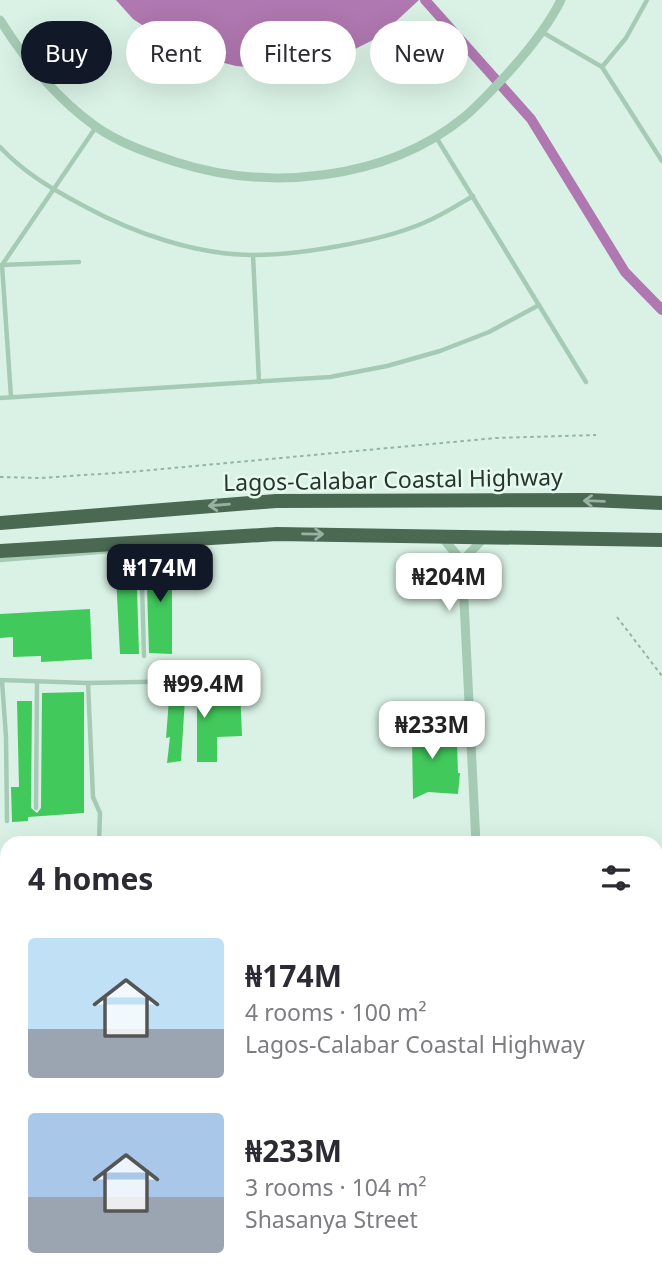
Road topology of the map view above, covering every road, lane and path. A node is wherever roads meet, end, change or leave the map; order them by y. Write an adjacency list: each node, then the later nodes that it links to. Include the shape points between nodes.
1 (561, 0): 4 (street)
2 (647, 0): 5 (lane)
3 (0, 20): 6 (street, via 48,85)
4 (541, 31): 5 (lane); 7 (street, via 484,100)
5 (603, 67): 9 (lane)
6 (96, 127): 7 (street, via 170,160 224,176 259,178 298,178 375,164); 10 (lane)
7 (436, 136): 11 (lane)
8 (0, 147): 10 (lane)
9 (662, 162)
10 (54, 190): 12 (lane, via 108,219 161,239); 14 (lane)
11 (473, 196): 12 (lane, via 421,224 370,241); 15 (lane)
12 (253, 255): 16 (lane)
13 (79, 262): 14 (lane)
14 (1, 265): 18 (lane)
15 (539, 305): 16 (lane, via 489,332 400,362 330,377); 17 (lane)
16 (259, 382): 18 (lane)
17 (586, 383)
18 (11, 397): 19 (lane)
19 (0, 398)
20 (596, 435): 21 (path, via 496,438 130,472)
21 (0, 477)
22 (662, 503): 23 (highway, Lagos-Calabar Coastal Highway, one-way to 23, via 276,500)
23 (0, 523)
24 (441, 536): 25 (highway); 27 (highway, one-way to 24, via 276,534); 29 (street)
25 (485, 536): 26 (highway); 29 (street)
26 (662, 540)
27 (0, 551)
28 (0, 560): 31 (lane, via 141,549)
29 (462, 561): 40 (street)
30 (617, 617): 32 (path)
31 (144, 656)
32 (662, 676)
33 (242, 680): 36 (lane)
34 (1, 681): 35 (lane); 38 (lane)
35 (37, 681): 36 (lane); 37 (lane)
36 (88, 682): 39 (lane)
37 (36, 808)
38 (7, 821)
39 (99, 836)
40 (476, 836)

